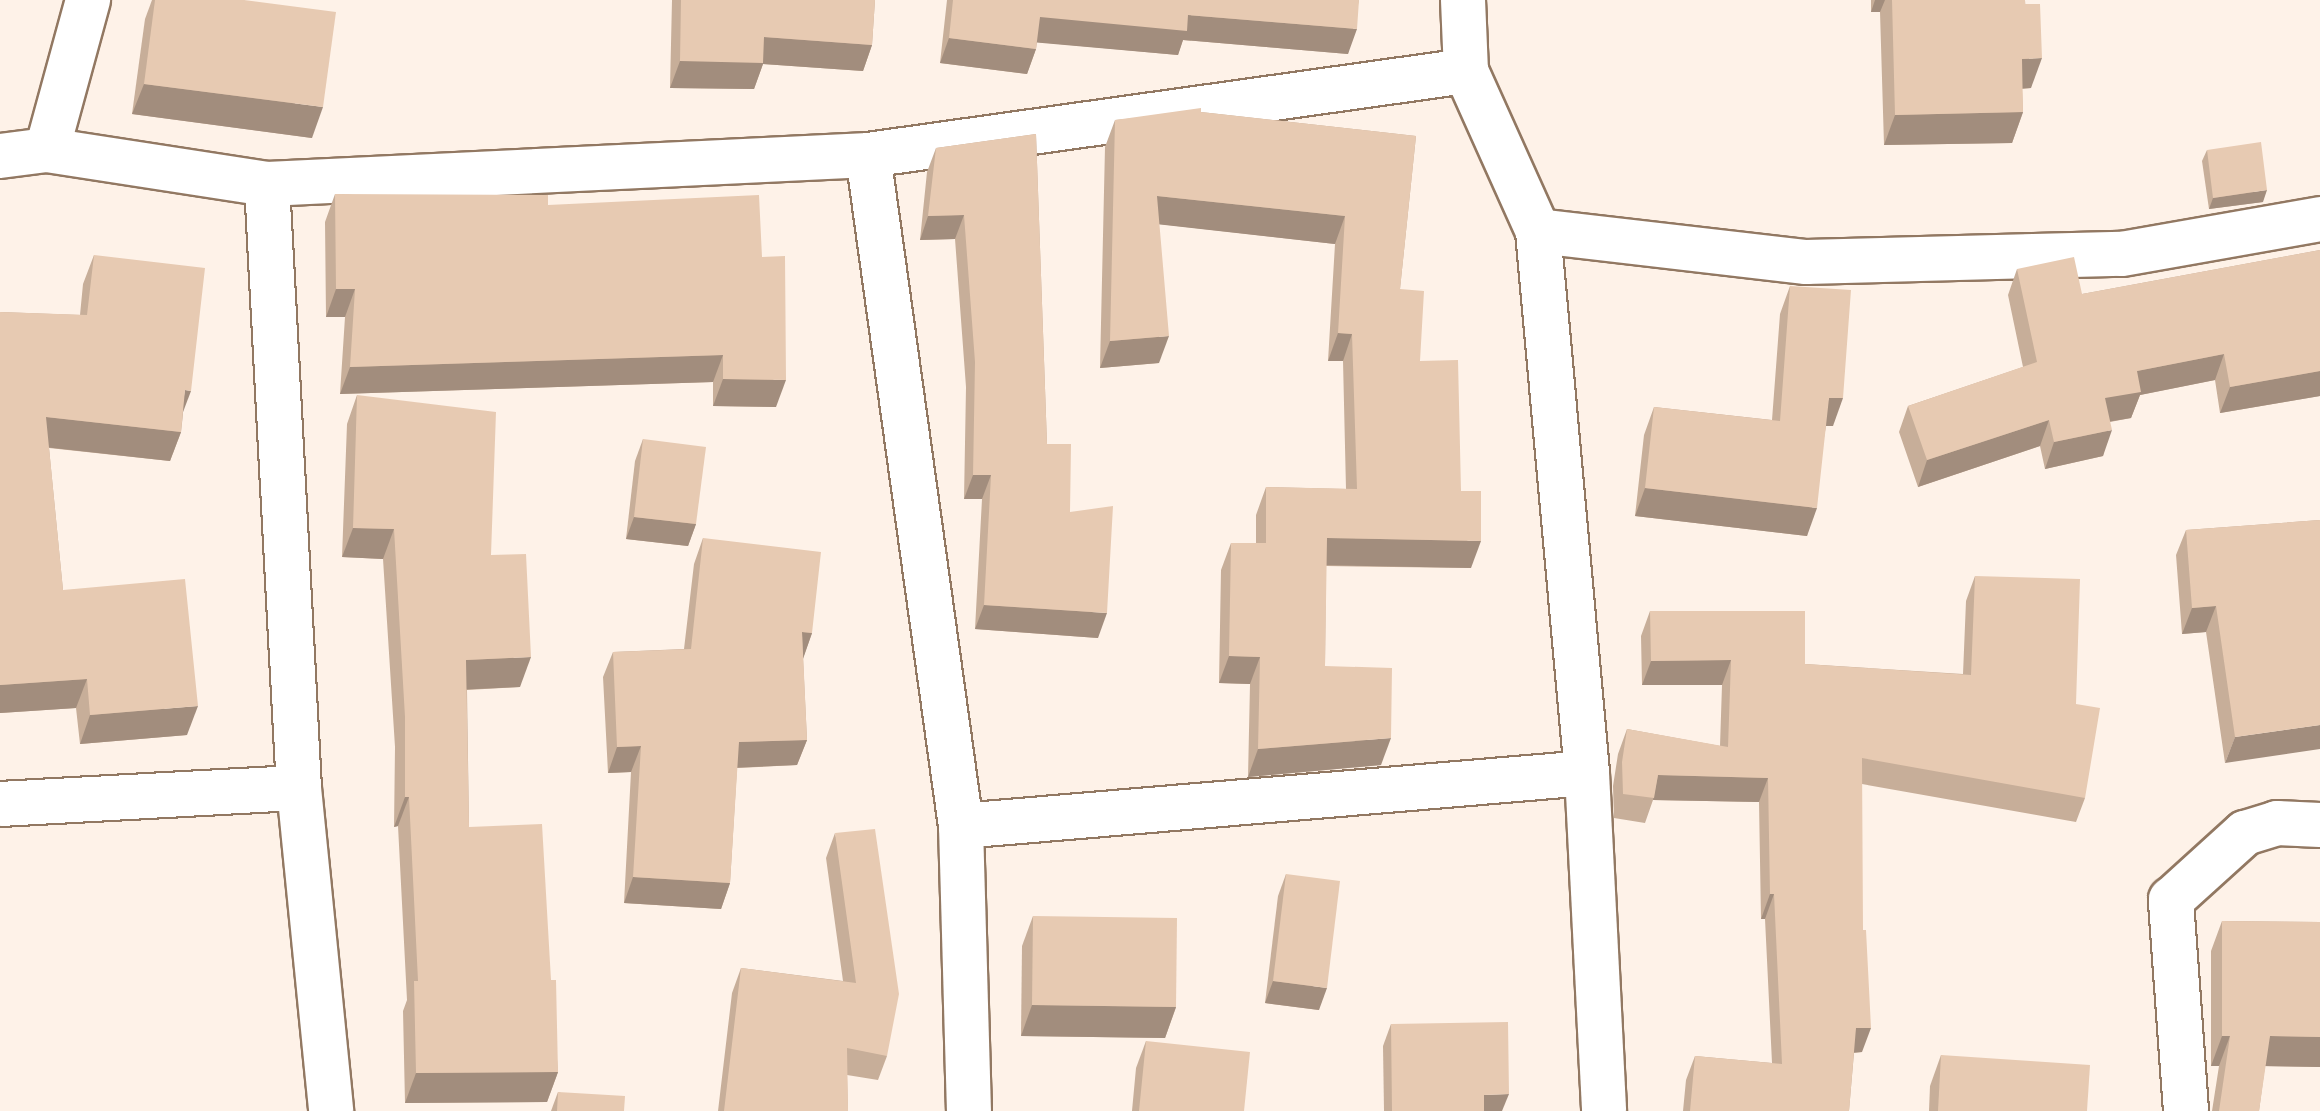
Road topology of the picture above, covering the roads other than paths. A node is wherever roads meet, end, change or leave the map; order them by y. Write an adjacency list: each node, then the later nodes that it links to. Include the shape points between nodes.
1 (88, 0): 4 (street)
2 (1463, 0): 3 (street)
3 (1466, 71): 5 (street); 9 (street)
4 (47, 150): 6 (street); 7 (street)
5 (868, 155): 7 (street); 14 (street)
6 (0, 156)
7 (267, 184): 11 (street)
8 (2320, 219): 9 (street, via 2122,254 1806,262)
9 (1538, 231): 10 (street)
10 (1587, 773): 14 (street); 17 (street)
11 (299, 788): 12 (street); 15 (street)
12 (0, 804)
13 (2320, 825): 18 (street, via 2277,823 2245,833 2171,900)
14 (961, 826): 16 (street)
15 (331, 1111)
16 (969, 1111)
17 (1604, 1111)
18 (2186, 1111)

